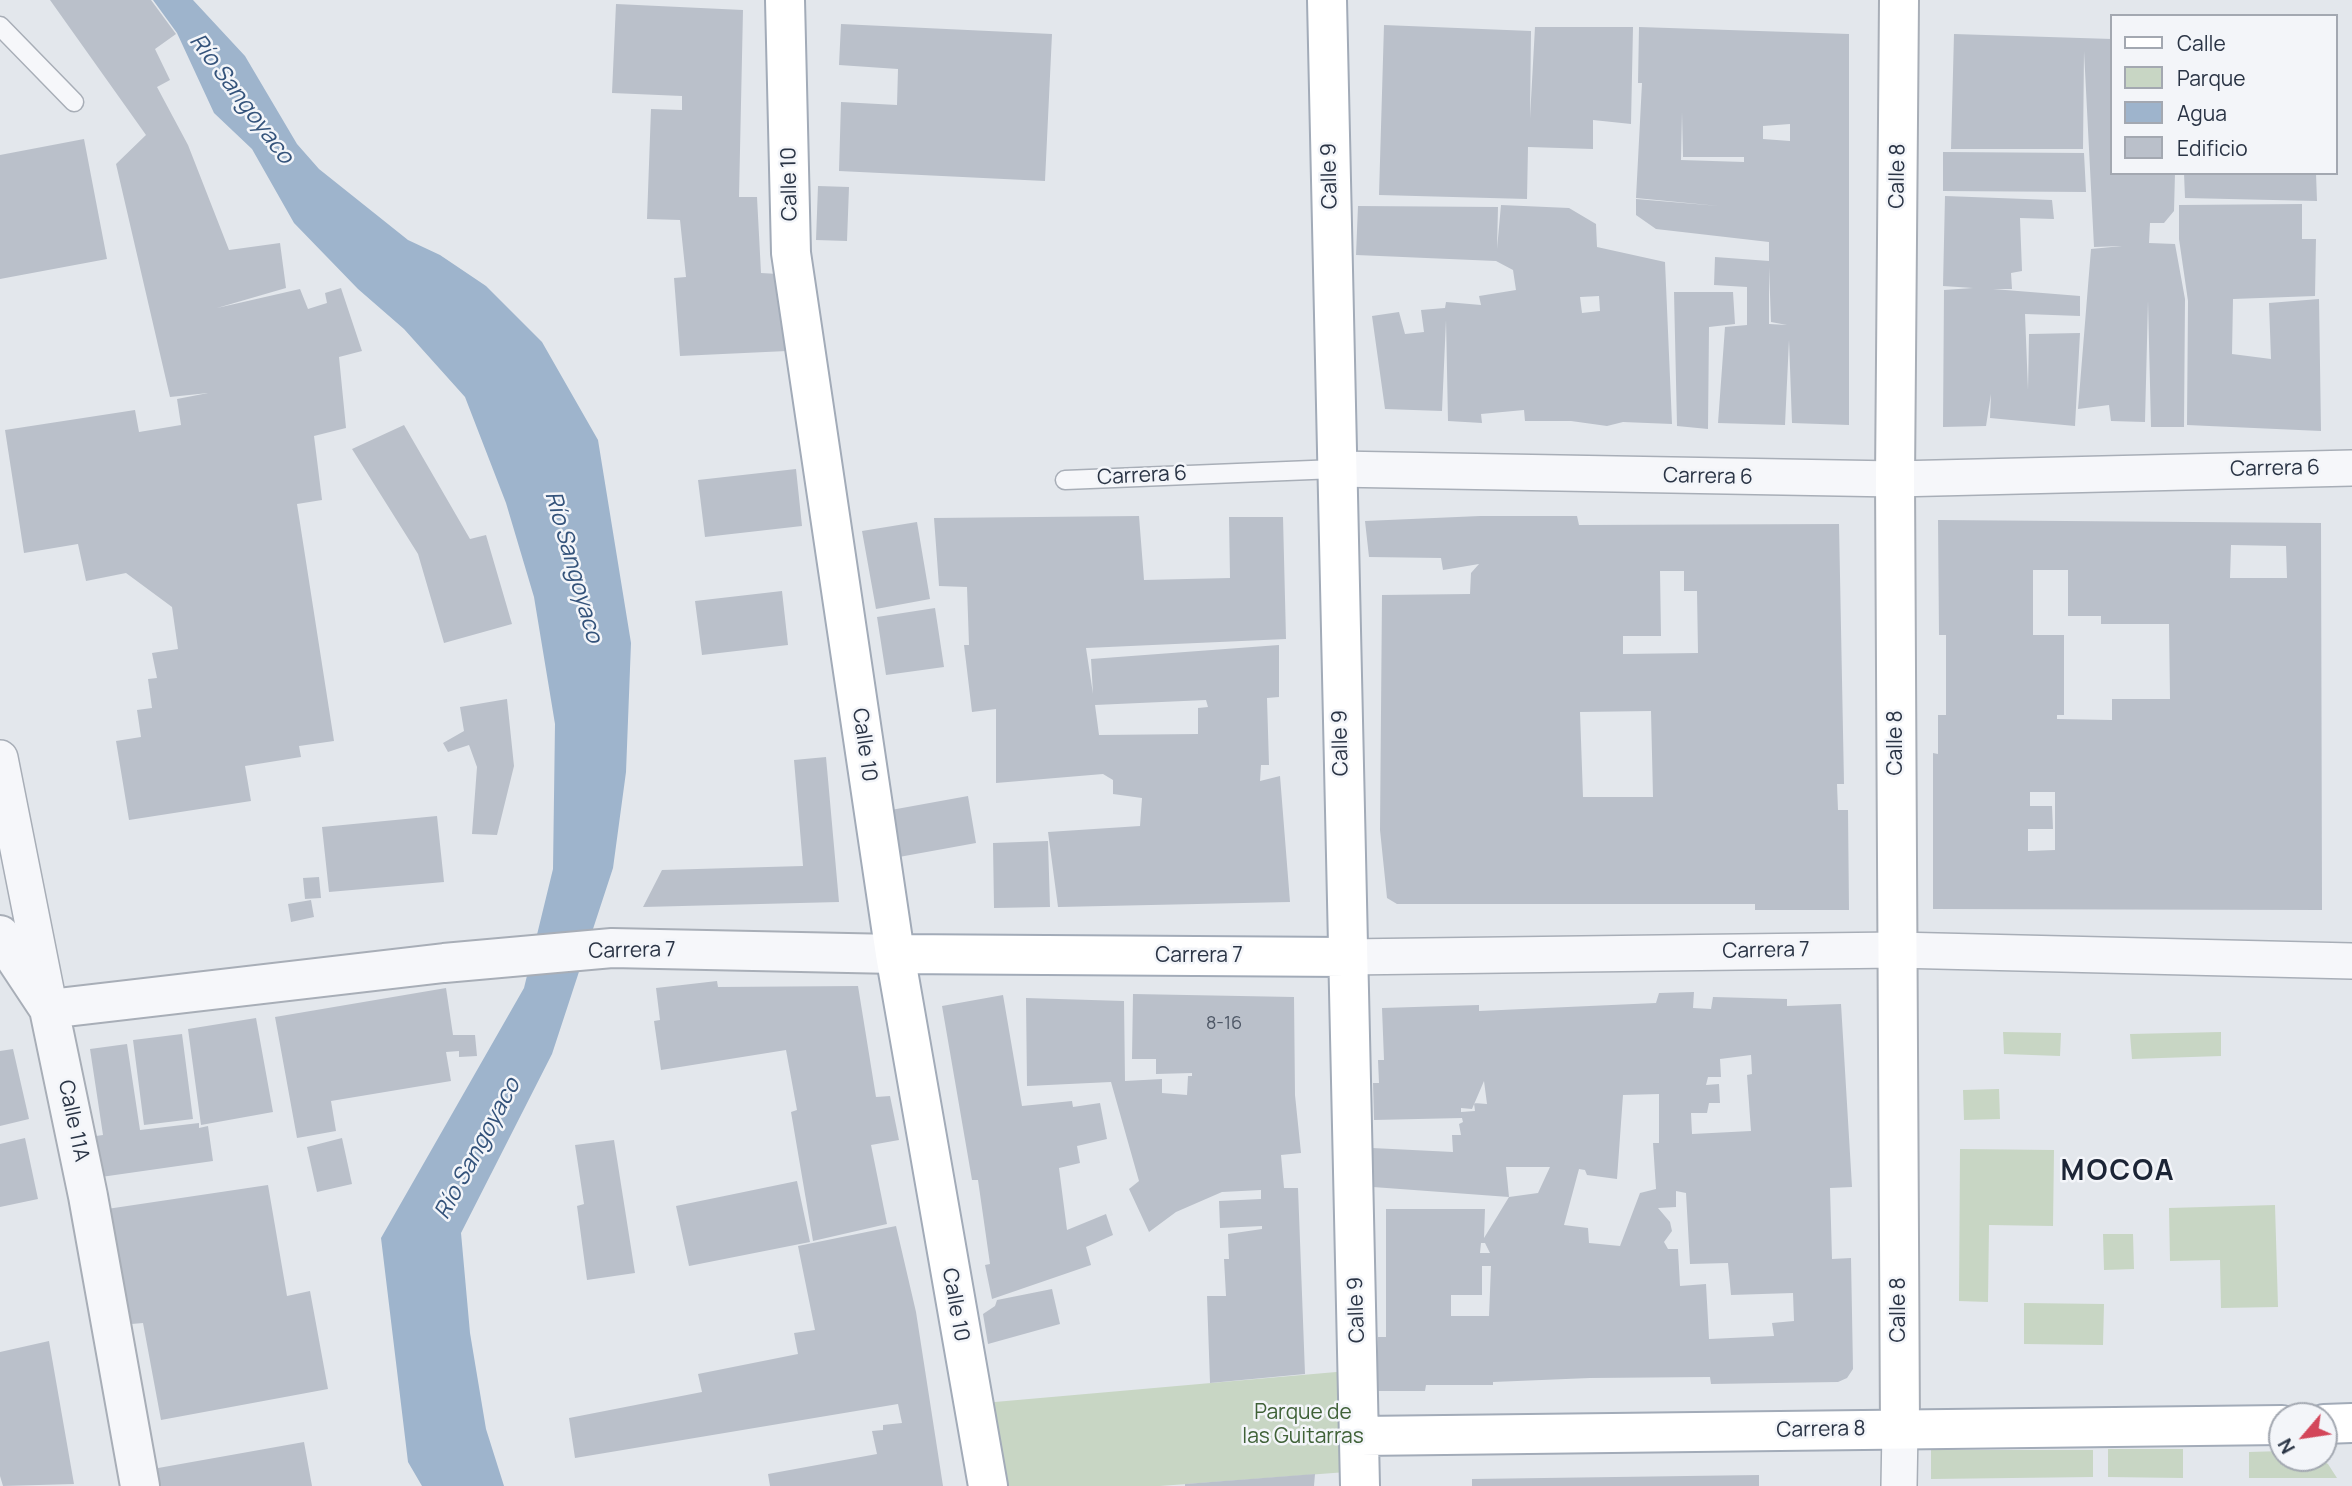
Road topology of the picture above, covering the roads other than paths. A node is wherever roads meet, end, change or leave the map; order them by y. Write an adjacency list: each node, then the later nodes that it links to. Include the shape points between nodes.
1 (785, 0): 13 (main road, Calle 10, via 791,253)
2 (1326, 0): 7 (main road, Calle 9)
3 (1899, 0): 8 (main road, Calle 8)
4 (0, 26): 5 (lane)
5 (74, 102)
6 (2352, 468): 8 (street, Carrera 6)
7 (1336, 469): 8 (street, Carrera 6); 9 (lane, Carrera 6); 14 (main road, Calle 9)
8 (1895, 479): 12 (main road, Calle 8)
9 (1065, 480)
10 (0, 758): 16 (street, Calle 11A)
11 (0, 935): 16 (street)
12 (1896, 950): 14 (street, Carrera 7); 15 (street, Carrera 7); 18 (main road, Calle 8)
13 (895, 954): 14 (main road, Carrera 7); 16 (street, Carrera 7, via 612,948); 21 (main road, Calle 10)
14 (1346, 957): 19 (main road, Calle 9)
15 (2352, 961)
16 (49, 1009): 20 (street, Calle 11A)
17 (2268, 1424): 18 (main road, Carrera 8)
18 (1900, 1429): 19 (main road, Carrera 8); 23 (street, Calle 8)
19 (1361, 1436): 22 (main road, Calle 9)
20 (140, 1486)
21 (988, 1486)
22 (1360, 1486)
23 (1899, 1486)

